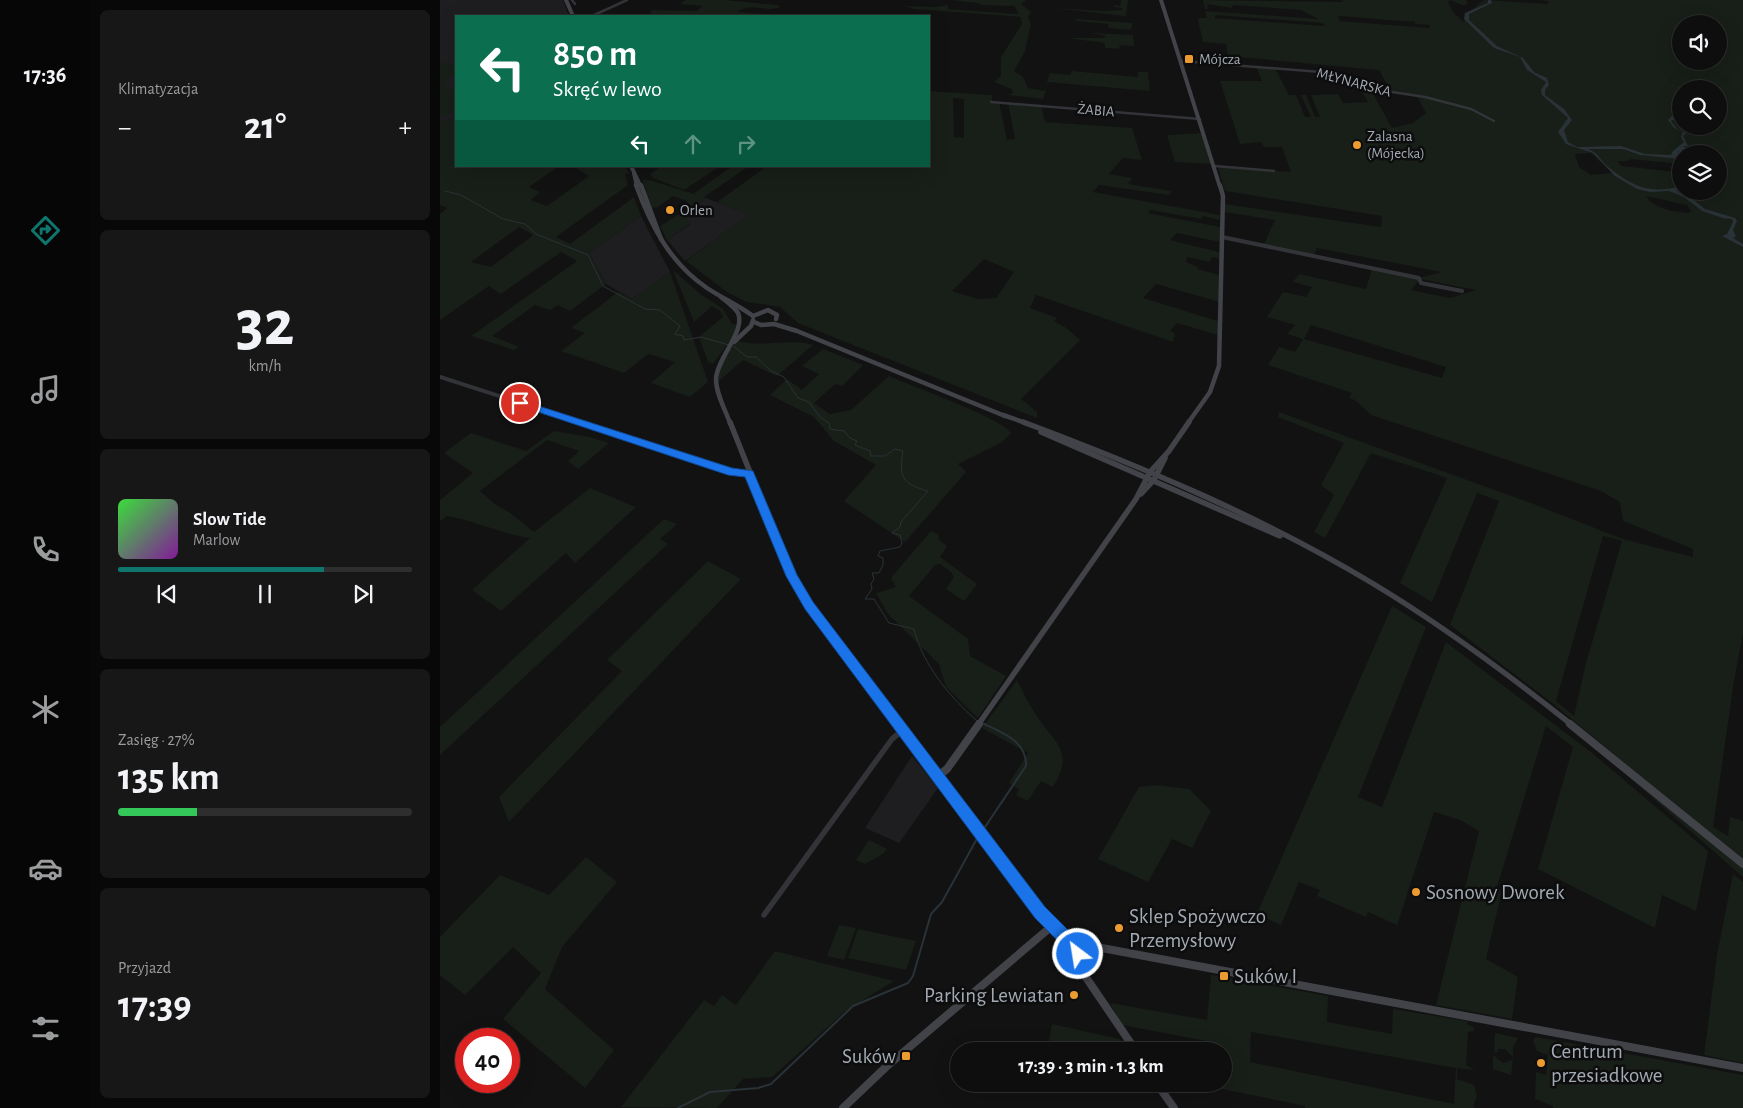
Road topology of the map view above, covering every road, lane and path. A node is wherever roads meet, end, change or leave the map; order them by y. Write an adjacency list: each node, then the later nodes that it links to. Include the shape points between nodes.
1 (627, 0): 6 (street)
2 (1161, 0): 7 (street)
3 (569, 1): 4 (street); 5 (street)
4 (575, 4)
5 (573, 15)
6 (594, 15)
7 (1181, 61): 9 (street); 10 (street, MŁYNARSKA, via 1321,72 1359,87 1426,97 1471,109)
8 (991, 102): 9 (street, ŻABIA)
9 (1200, 119): 11 (street)
10 (1494, 121)
11 (1214, 166): 13 (street); 14 (street, via 1223,196)
12 (631, 167): 16 (street, via 661,242 685,271)
13 (1274, 171)
14 (1222, 237): 15 (street, via 1419,278 1420,283); 26 (street, via 1215,381)
15 (1462, 291)
16 (721, 297): 17 (street); 24 (street, via 739,317 738,329)
17 (733, 304): 18 (street); 19 (street)
18 (758, 312): 19 (street); 20 (street, via 773,311 777,315)
19 (753, 316): 21 (street)
20 (776, 320): 22 (street); 23 (street)
21 (756, 323): 22 (street); 24 (street)
22 (770, 324): 23 (street)
23 (797, 331): 28 (street)
24 (730, 345): 27 (street, via 718,362 715,382)
25 (440, 377): 27 (street, via 732,472)
26 (1168, 453): 28 (street); 29 (street)
27 (749, 474): 31 (street, via 800,592)
28 (1148, 475): 29 (street); 30 (street)
29 (1156, 478): 30 (street); 33 (street, via 1256,519 1420,614 1568,721)
30 (1136, 499): 32 (street, via 945,771)
31 (903, 730): 32 (street); 34 (street, via 892,739)
32 (938, 776): 35 (street)
33 (1743, 864)
34 (764, 915)
35 (1052, 926): 36 (street); 42 (street, via 886,1067)
36 (1070, 939): 37 (street); 38 (street, via 1070,959)
37 (1081, 943): 38 (street, via 1078,954); 40 (street)
38 (1081, 970): 39 (street)
39 (1130, 1042)
40 (1743, 1068)
41 (1163, 1092): 43 (street)
42 (843, 1108)
43 (1174, 1108)

